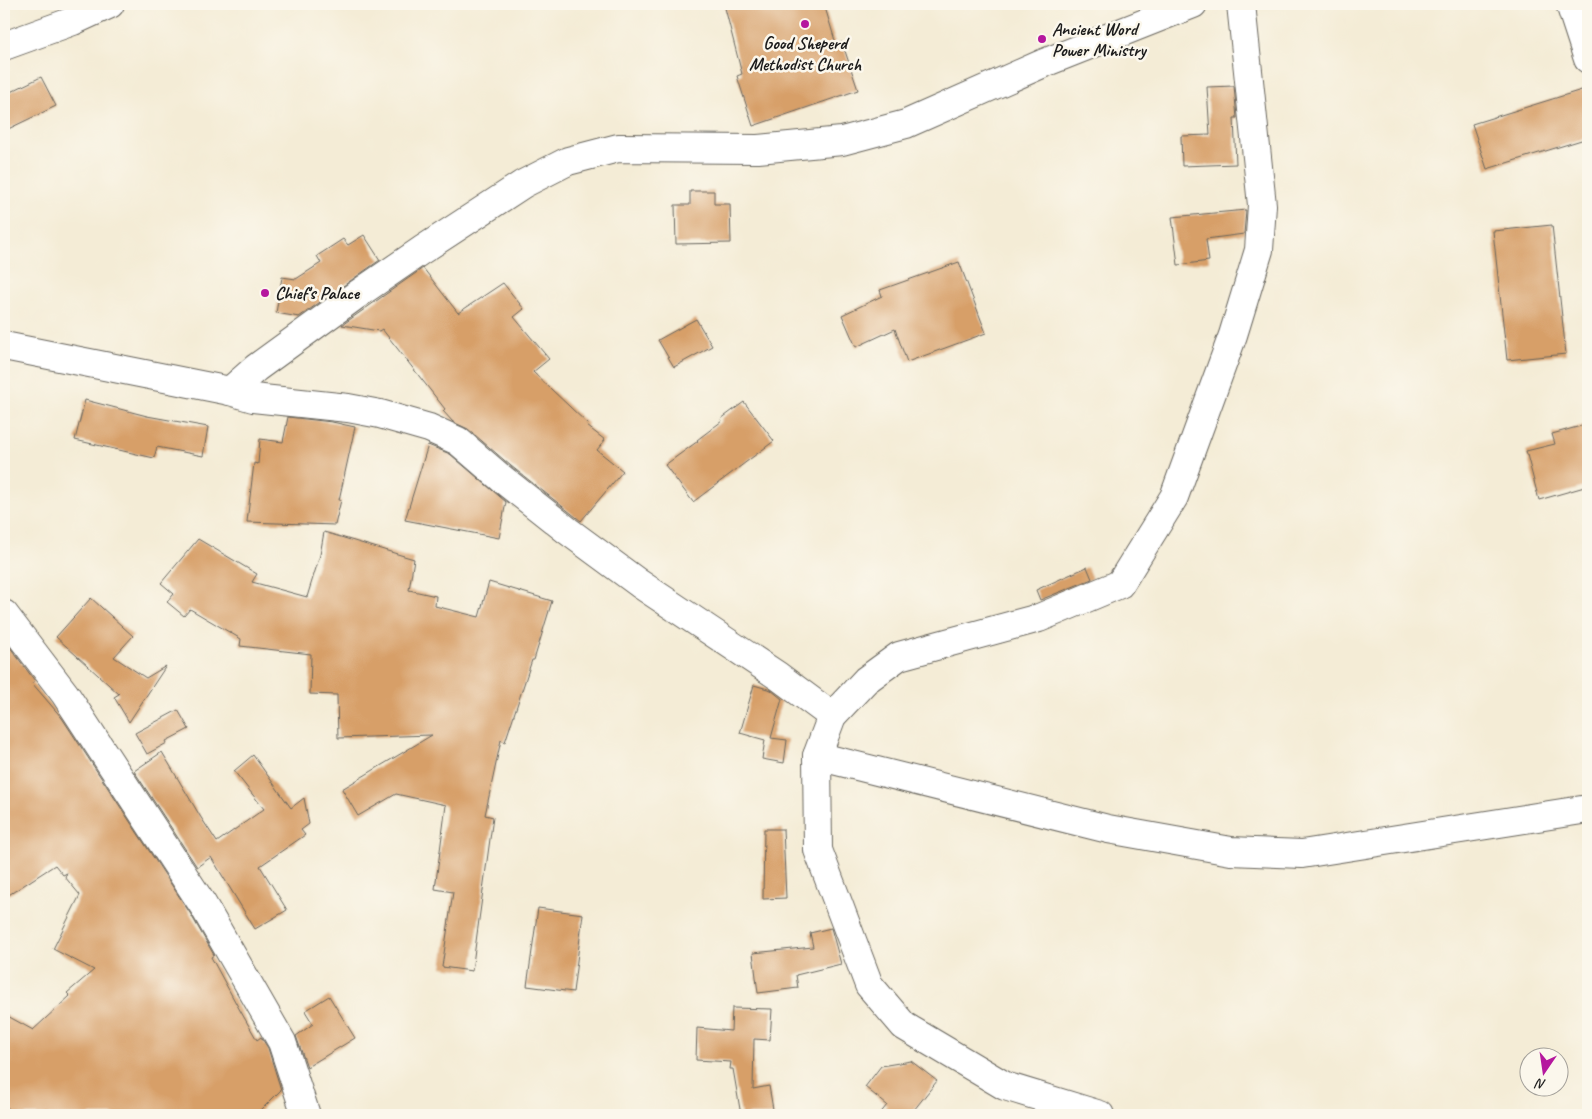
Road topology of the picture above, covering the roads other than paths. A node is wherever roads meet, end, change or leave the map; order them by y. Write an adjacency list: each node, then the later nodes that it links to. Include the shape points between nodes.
1 (110, 4): 5 (street)
2 (1193, 4): 8 (street, via 1044,63 906,124 842,141 758,148 618,148 568,160 523,184 422,250 256,368)
3 (1241, 4): 10 (street, via 1262,206 1259,250 1233,335 1174,497 1120,584 1039,618 899,656 866,680)
4 (1570, 4): 6 (street)
5 (4, 46)
6 (1588, 59)
7 (4, 346): 8 (street)
8 (230, 391): 10 (street, via 253,398 380,414 429,428 458,441 592,548)
9 (4, 614): 13 (street, via 65,694 203,905 282,1042)
10 (832, 716): 11 (street)
11 (817, 756): 12 (street, via 1108,828 1230,851 1302,854); 14 (street, via 818,850 869,985 904,1026 1005,1086)
12 (1588, 809)
13 (306, 1115)
14 (1100, 1115)

